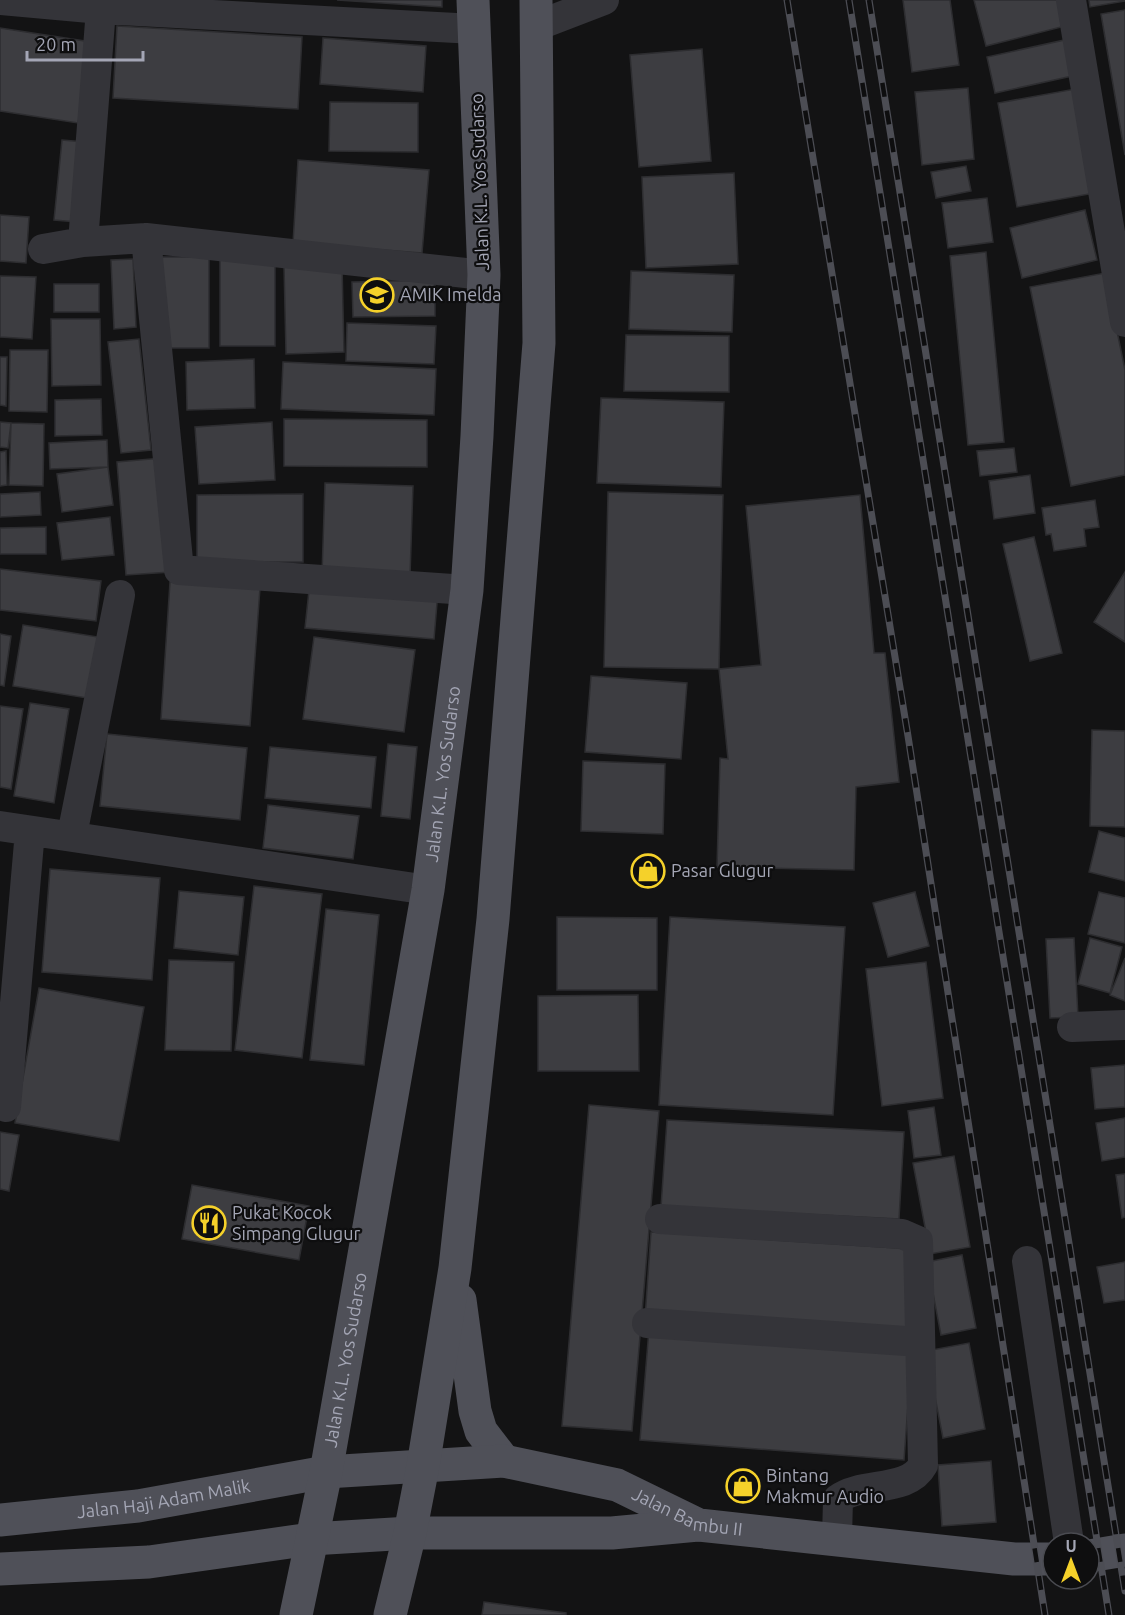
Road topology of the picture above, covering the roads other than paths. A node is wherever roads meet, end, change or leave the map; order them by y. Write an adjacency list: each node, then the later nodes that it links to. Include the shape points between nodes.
1 (0, 0): 4 (street)
2 (604, 0): 5 (street)
3 (1071, 0): 11 (street)
4 (101, 9): 6 (street); 8 (street)
5 (538, 13): 23 (main road, via 539,343 493,919)
6 (474, 14): 10 (main road, Jalan K.L. Yos Sudarso)
7 (146, 238): 8 (street); 10 (street); 12 (street, via 179,570)
8 (83, 242): 9 (street)
9 (43, 249)
10 (484, 275): 12 (main road, Jalan K.L. Yos Sudarso)
11 (1125, 321)
12 (467, 590): 17 (main road, Jalan K.L. Yos Sudarso)
13 (120, 595): 16 (street)
14 (0, 826): 15 (street)
15 (30, 831): 16 (street); 20 (street)
16 (72, 835): 17 (street)
17 (428, 891): 28 (main road, Jalan K.L. Yos Sudarso)
18 (1125, 1025): 19 (street)
19 (1072, 1027)
20 (6, 1107)
21 (660, 1219): 25 (street, via 913,1237 918,1241)
22 (1027, 1261): 31 (street)
23 (455, 1268): 26 (main road, via 475,1411 481,1431); 27 (main road)
24 (647, 1323): 25 (street)
25 (920, 1342): 34 (street, via 924,1465 913,1476 838,1499)
26 (504, 1461): 27 (main road, Jalan Bambu II); 30 (main road, Jalan Bambu II, via 617,1485)
27 (423, 1466): 28 (main road, Jalan Bambu II); 32 (main road)
28 (326, 1472): 29 (main road, Jalan Haji Adam Malik, via 138,1506); 33 (main road, Jalan K.L. Yos Sudarso)
29 (0, 1520)
30 (699, 1525): 32 (main road, via 612,1533); 34 (main road, Jalan Bambu II)
31 (1067, 1531)
32 (410, 1533): 33 (main road); 40 (main road)
33 (311, 1539): 38 (main road, via 149,1562); 39 (main road, Jalan K.L. Yos Sudarso)
34 (837, 1539): 37 (main road, Jalan Bambu II)
35 (1125, 1550): 36 (main road)
36 (1101, 1554)
37 (1041, 1559)
38 (0, 1569)
39 (296, 1615)
40 (390, 1615)

